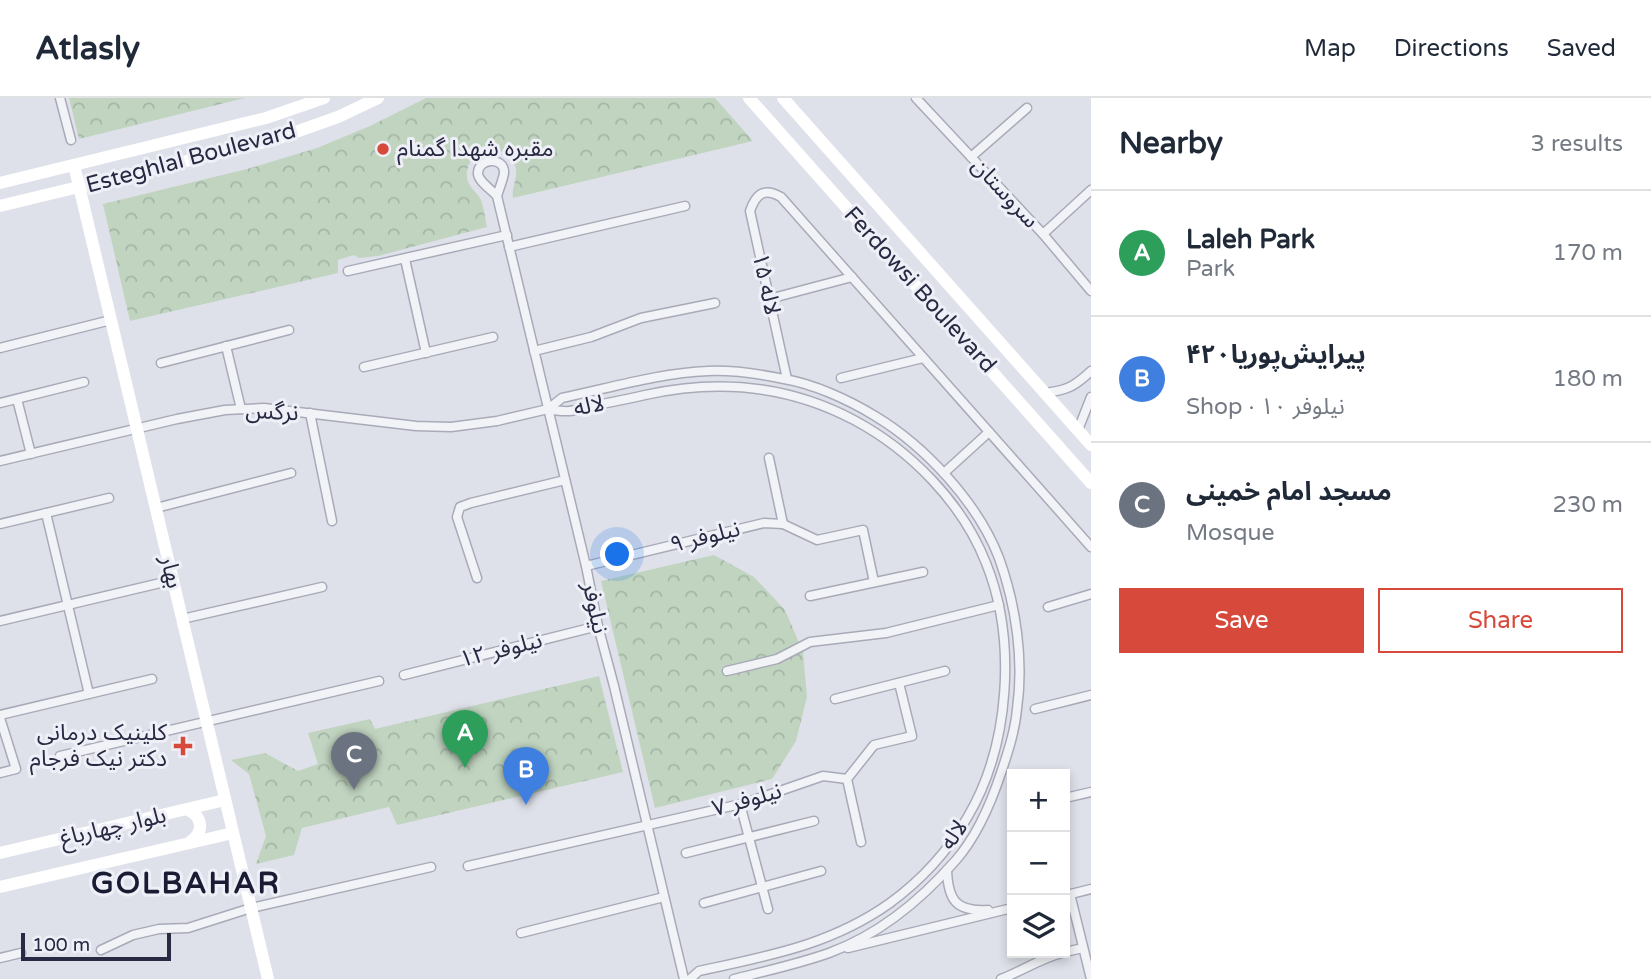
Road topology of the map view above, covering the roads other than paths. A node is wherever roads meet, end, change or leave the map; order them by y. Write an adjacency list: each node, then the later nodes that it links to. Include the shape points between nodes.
1 (60, 98): 8 (street)
2 (324, 98): 10 (main road, Esteghlal Boulevard, via 266,118)
3 (379, 98): 12 (main road, Esteghlal Boulevard, via 273,140)
4 (749, 98): 57 (main road, Ferdowsi Boulevard)
5 (782, 98): 40 (main road, Ferdowsi Boulevard)
6 (916, 98): 9 (street, سروستان)
7 (1027, 108): 9 (street)
8 (71, 140)
9 (971, 157): 17 (street, سروستان)
10 (74, 165): 11 (main road, Esteghlal Boulevard); 12 (main road, بهار)
11 (0, 183)
12 (79, 187): 15 (main road, Esteghlal Boulevard); 26 (main road, بهار)
13 (1091, 190): 17 (street)
14 (497, 196): 18 (street, نیلوفر)
15 (0, 206)
16 (685, 206): 19 (street)
17 (1043, 234): 23 (street, سروستان)
18 (507, 235): 19 (street, نیلوفر); 20 (street)
19 (509, 247): 31 (street, نیلوفر)
20 (405, 259): 21 (street); 32 (street)
21 (348, 271)
22 (852, 277): 24 (street); 24 (street, لاله ۱۵, via 781,197 762,193 750,211); 33 (street)
23 (1091, 291)
24 (769, 299): 38 (street, لاله ۱۵)
25 (715, 303): 31 (street, via 641,318)
26 (111, 320): 30 (street); 47 (main road, بهار)
27 (289, 330): 29 (street)
28 (494, 337): 32 (street)
29 (226, 346): 34 (street); 45 (street)
30 (0, 348)
31 (534, 351): 44 (street, نیلوفر)
32 (426, 353): 35 (street)
33 (923, 358): 37 (street); 49 (street)
34 (161, 363)
35 (364, 367)
36 (1091, 371): 40 (street, via 1065,390)
37 (842, 378)
38 (787, 379): 44 (street, لاله, via 709,371 668,376 562,398); 55 (street, لاله, via 857,405 895,428)
39 (84, 382): 42 (street)
40 (1045, 393): 48 (main road, Ferdowsi Boulevard)
41 (1091, 397): 48 (street)
42 (17, 399): 43 (street); 51 (street)
43 (0, 404)
44 (548, 409): 46 (street, نرگس, via 451,427); 56 (street, نیلوفر); 74 (street, لاله, via 566,412 672,389 718,386 785,393 852,419 888,440 935,482 966,524 986,562)
45 (241, 410): 46 (street, نرگس); 47 (street, نرگس)
46 (310, 413): 61 (street)
47 (137, 428): 51 (street, نرگس); 59 (main road, بهار)
48 (1078, 430): 50 (main road, Ferdowsi Boulevard)
49 (989, 432): 55 (street); 64 (street)
50 (1091, 445)
51 (31, 454): 53 (street, نرگس)
52 (769, 458): 63 (street)
53 (0, 461)
54 (291, 473): 59 (street)
55 (944, 473): 109 (street, لاله, via 977,516 998,557 1012,603 1019,671 1009,750 996,786 978,825)
56 (565, 480): 65 (street, نیلوفر); 67 (street, via 460,507 457,517)
57 (1091, 483)
58 (109, 498): 60 (street)
59 (156, 508): 68 (main road, بهار)
60 (46, 513): 62 (street); 73 (street)
61 (332, 522)
62 (0, 524)
63 (783, 524): 65 (street, نیلوفر ۹, via 764,523); 69 (street, via 817,540 863,530)
64 (1091, 547)
65 (586, 566): 78 (street, نیلوفر)
66 (923, 572): 69 (street)
67 (477, 578)
68 (173, 580): 73 (street); 76 (main road, بهار)
69 (874, 582): 72 (street)
70 (323, 587): 76 (street)
71 (1091, 594): 75 (street)
72 (810, 596)
73 (68, 605): 77 (street); 85 (street)
74 (999, 605): 79 (street, via 886,633 810,642 777,659); 132 (street, لاله, via 1005,670 996,744 968,818 945,850 922,876 863,920 825,939 699,971)
75 (1048, 607)
76 (182, 619): 90 (main road, بهار)
77 (0, 621)
78 (598, 626): 81 (street, نیلوفر ۱۲); 100 (street, نیلوفر)
79 (727, 671)
80 (945, 671): 84 (street)
81 (404, 675)
82 (152, 679): 85 (street)
83 (379, 681): 90 (street)
84 (899, 683): 87 (street); 93 (street, via 912,736 874,745)
85 (89, 694): 89 (street)
86 (1091, 695): 88 (street)
87 (835, 699)
88 (1035, 709)
89 (0, 717): 92 (street, via 16,769)
90 (206, 721): 91 (street); 96 (main road, بهار)
91 (61, 756)
92 (0, 773)
93 (847, 779): 97 (street, نیلوفر ۷, via 824,776); 103 (street)
94 (1091, 792): 95 (street)
95 (1070, 797)
96 (225, 800): 98 (main road, بلوار چهارباغ); 101 (main road, بهار)
97 (740, 804): 100 (street, نیلوفر ۷); 102 (street)
98 (188, 810): 104 (main road, via 198,817 201,830); 105 (main road, بلوار چهارباغ)
99 (814, 821): 102 (street)
100 (647, 826): 107 (street, نیلوفر ۷); 115 (street, نیلوفر)
101 (233, 833): 104 (main road, بلوار چهارباغ); 118 (main road, بهار)
102 (749, 837): 106 (street); 112 (street)
103 (861, 842)
104 (187, 843): 111 (main road, بلوار چهارباغ)
105 (0, 853)
106 (686, 853)
107 (468, 866)
108 (431, 867): 118 (street)
109 (947, 870): 119 (street, via 950,896 960,907 975,911); 126 (street, لاله, via 899,914)
110 (821, 871): 112 (street)
111 (0, 887)
112 (762, 887): 116 (street); 120 (street)
113 (1091, 889): 114 (street)
114 (1070, 894)
115 (664, 897): 122 (street); 131 (street, نیلوفر)
116 (704, 903)
117 (1070, 905): 123 (street)
118 (251, 908): 124 (street, via 188,928 132,934); 130 (main road, بهار)
119 (1007, 908)
120 (768, 909)
121 (1007, 909): 126 (street)
122 (521, 933)
123 (1083, 948): 125 (street); 135 (street)
124 (101, 950)
125 (1070, 951)
126 (831, 952): 133 (street, لاله)
127 (21, 953): 128 (street)
128 (0, 958)
129 (1045, 958): 134 (street)
130 (268, 979)
131 (684, 979)
132 (690, 979)
133 (734, 979)
134 (1001, 979)
135 (1091, 979)

